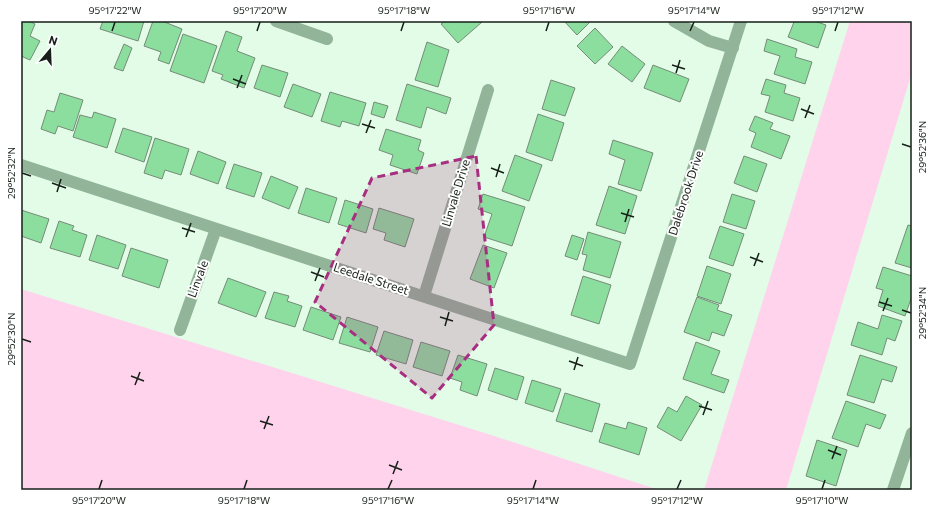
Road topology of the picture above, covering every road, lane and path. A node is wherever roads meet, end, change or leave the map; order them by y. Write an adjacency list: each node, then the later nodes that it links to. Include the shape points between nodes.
1 (276, 21): 4 (street)
2 (674, 21): 5 (street, via 709,41)
3 (741, 21): 5 (street, Dalebrook Drive)
4 (327, 38)
5 (733, 48): 11 (street, Dalebrook Drive)
6 (488, 90): 9 (street, Linvale Drive)
7 (21, 165): 8 (street, Leedale Street)
8 (216, 229): 9 (street, Leedale Street); 10 (street, Linvale)
9 (424, 296): 11 (street, Leedale Street)
10 (180, 330)
11 (630, 364)
12 (912, 433): 13 (street)
13 (893, 490)

